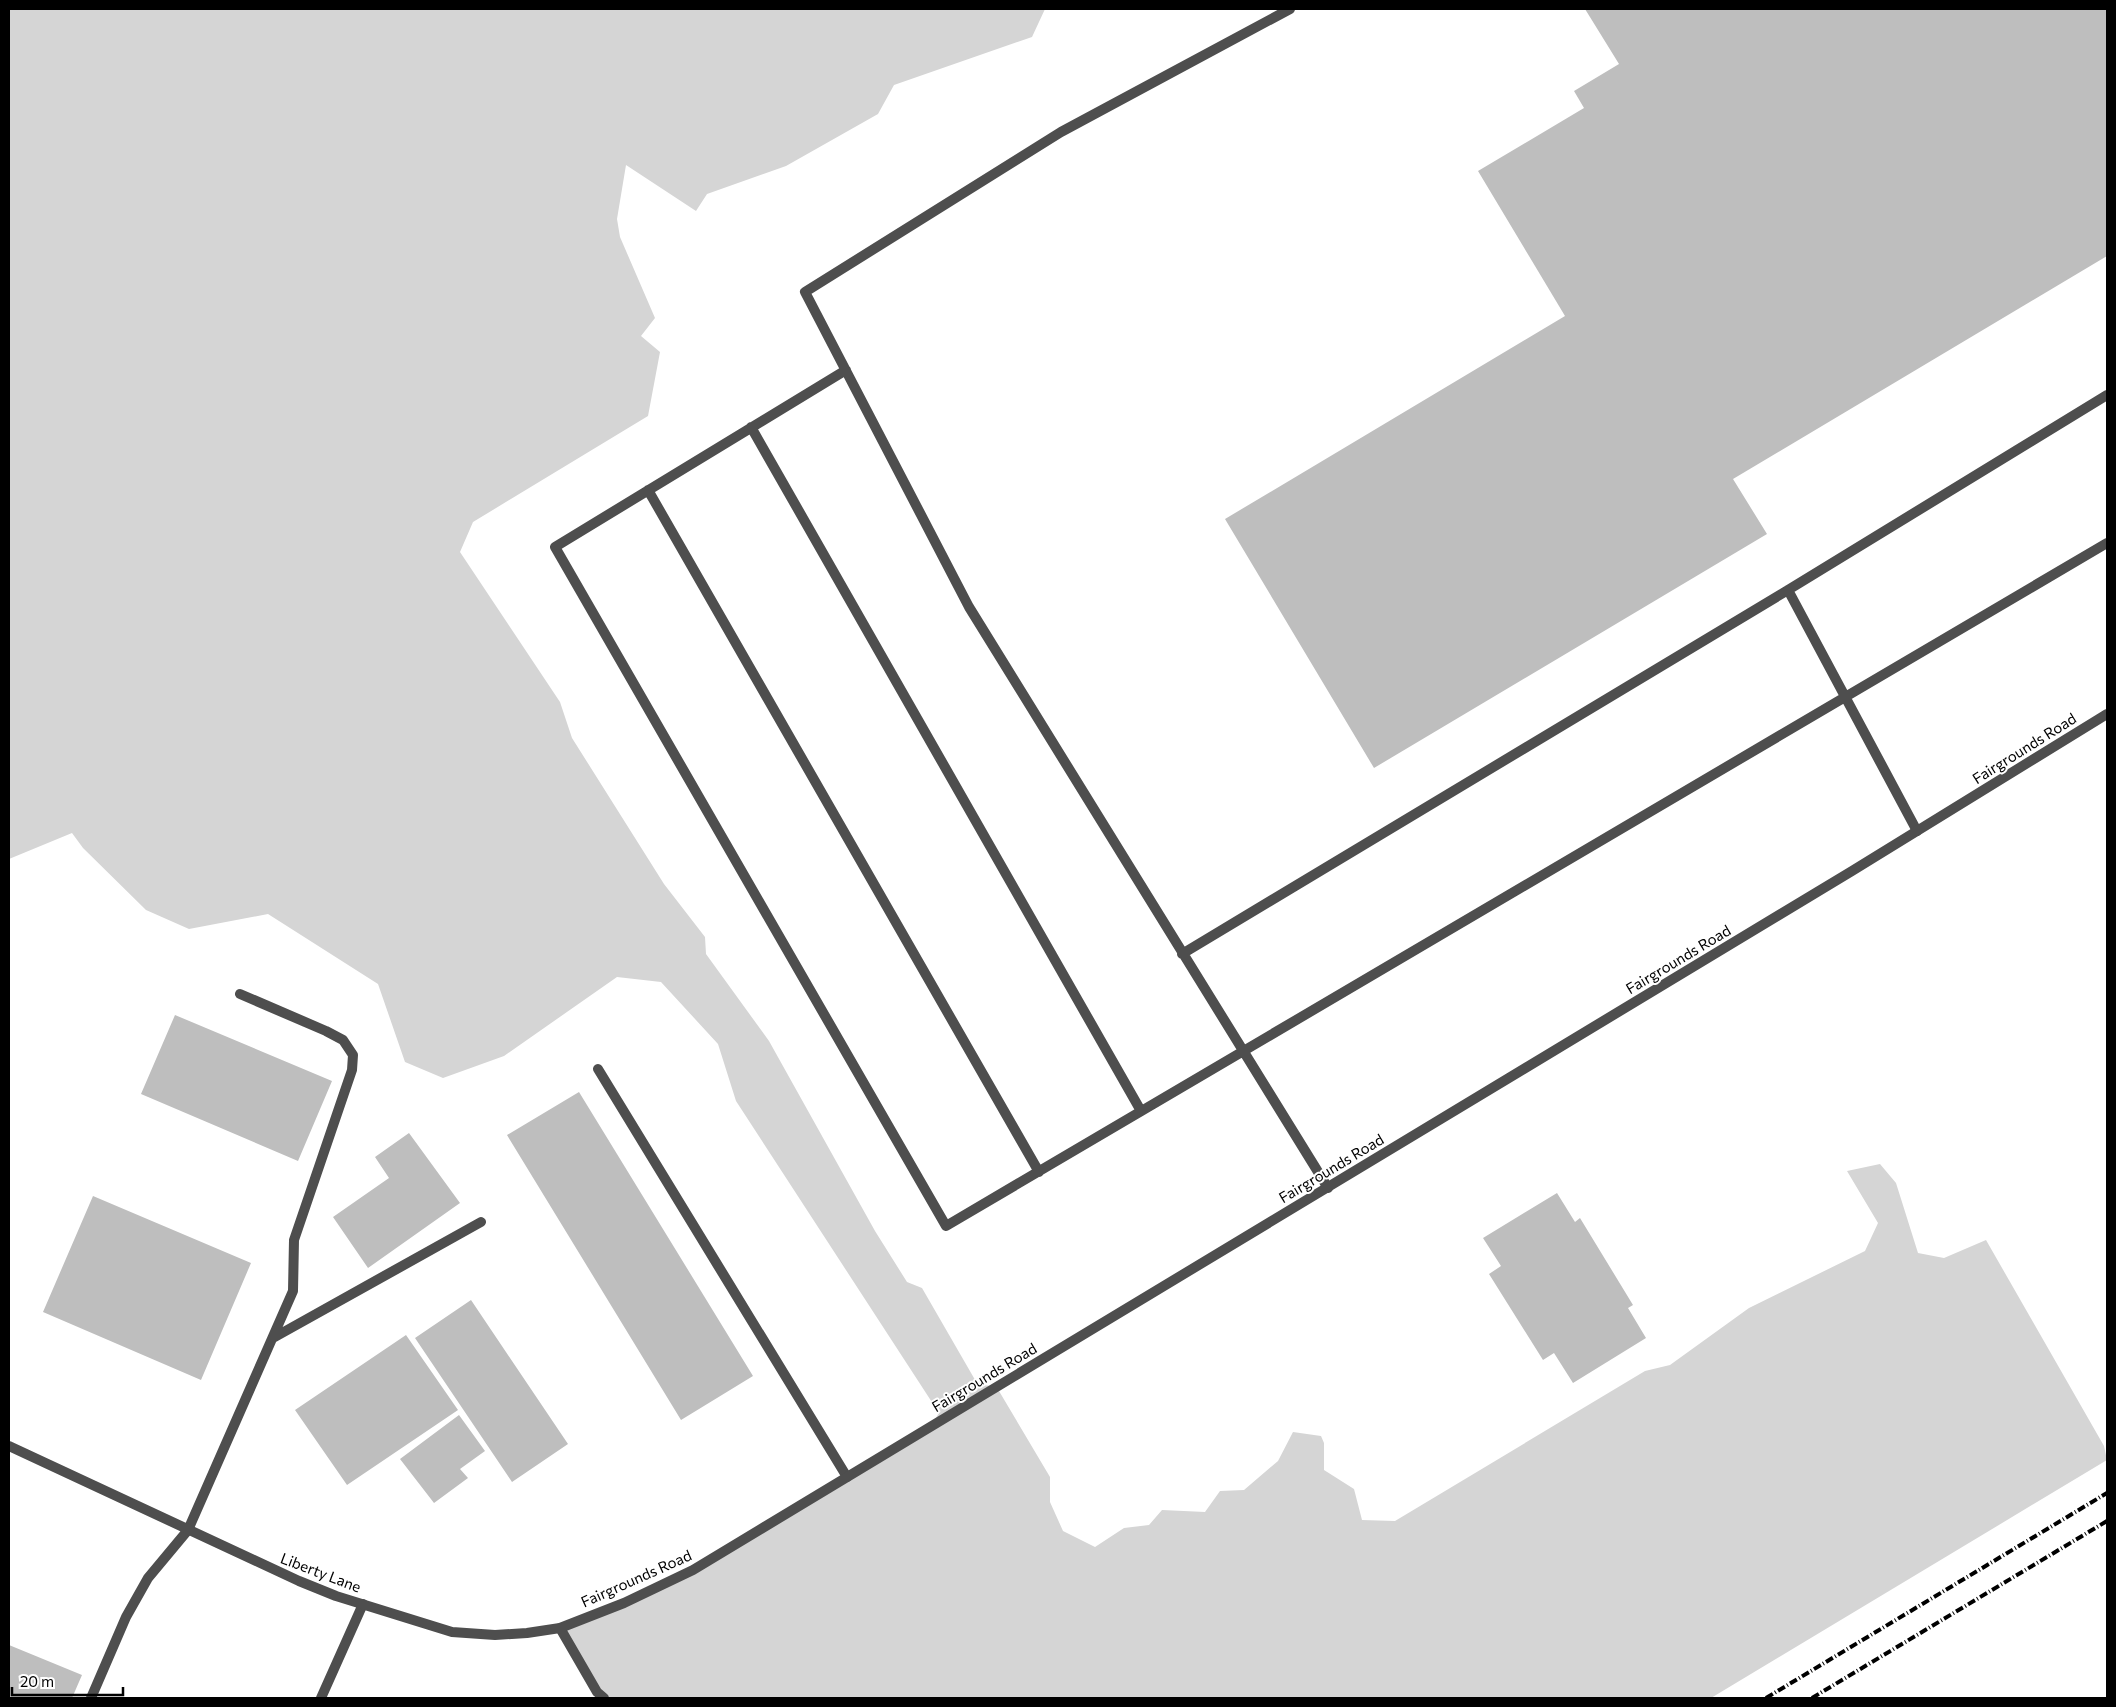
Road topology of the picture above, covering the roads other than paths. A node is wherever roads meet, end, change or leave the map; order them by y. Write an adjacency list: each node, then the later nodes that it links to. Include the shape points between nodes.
1 (1290, 9): 2 (street, via 1061,132 805,292)
2 (846, 370): 4 (street); 11 (street, via 969,607)
3 (2107, 395): 7 (street)
4 (751, 427): 5 (street); 15 (street)
5 (648, 490): 16 (street); 16 (street, via 555,547 560,556 946,1226)
6 (2107, 543): 8 (street)
7 (1788, 590): 8 (street); 11 (street)
8 (1846, 697): 10 (street); 13 (street)
9 (2107, 714): 10 (street, Fairgrounds Road)
10 (1917, 831): 17 (street, Fairgrounds Road)
11 (1182, 954): 13 (street)
12 (240, 994): 19 (street, via 343,1040 353,1055 352,1070 294,1240 292,1291)
13 (1242, 1052): 15 (street); 17 (street)
14 (598, 1069): 21 (street)
15 (1141, 1111): 16 (street)
16 (1039, 1172)
17 (1328, 1188): 21 (street, Fairgrounds Road)
18 (481, 1222): 19 (street)
19 (273, 1338): 22 (street)
20 (9, 1446): 22 (street, Liberty Lane)
21 (847, 1477): 24 (street, Fairgrounds Road, via 693,1570 624,1604)
22 (188, 1530): 23 (street, Liberty Lane, via 298,1581); 25 (street, via 148,1578 130,1609)
23 (363, 1604): 24 (street, Liberty Lane, via 452,1632 495,1635); 26 (street)
24 (560, 1628): 27 (street, via 597,1692)
25 (91, 1698)
26 (321, 1698)
27 (604, 1698)

